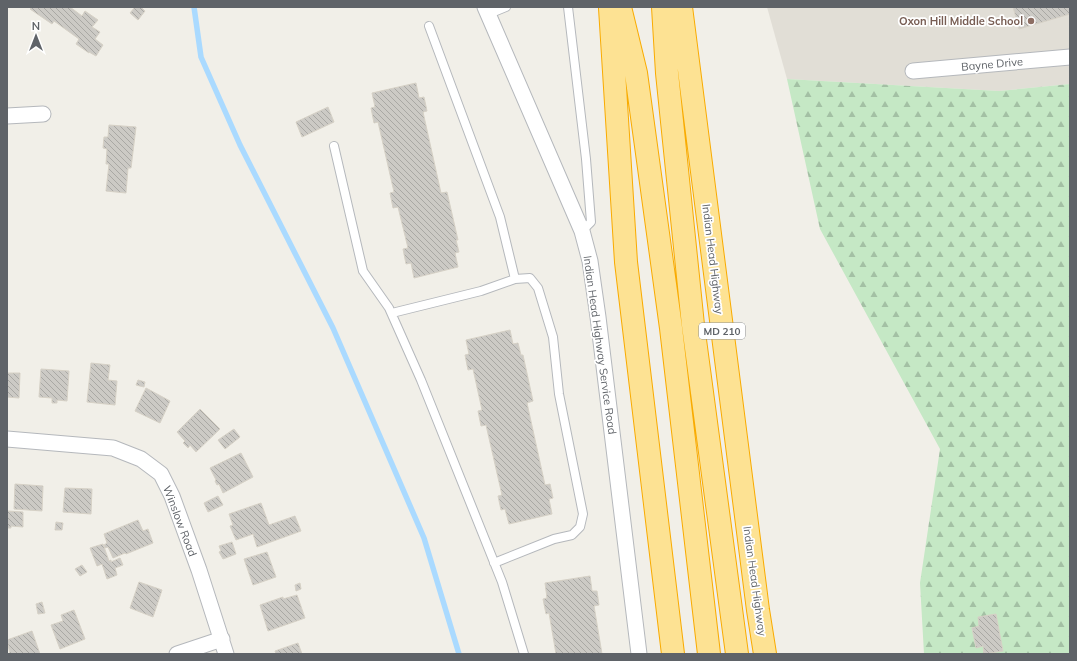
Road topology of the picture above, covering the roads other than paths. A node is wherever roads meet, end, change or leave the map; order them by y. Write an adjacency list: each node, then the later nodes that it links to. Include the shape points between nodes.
1 (506, 7): 7 (lane)
2 (568, 7): 14 (lane, via 591,222)
3 (610, 7): 24 (highway, via 626,262)
4 (620, 7): 25 (highway, via 636,73 671,328)
5 (663, 7): 26 (highway, via 667,73 692,317)
6 (681, 7): 27 (highway, Indian Head Highway / MD 210)
7 (487, 11): 14 (street, Indian Head Highway Service Road)
8 (429, 26): 15 (lane, via 500,217)
9 (1070, 57): 10 (street, Bayne Drive)
10 (914, 71)
11 (43, 114): 12 (street)
12 (7, 116)
13 (334, 146): 16 (lane, via 363,271)
14 (582, 231): 23 (street, Indian Head Highway Service Road, via 590,261 598,317)
15 (515, 280): 16 (lane); 18 (lane, via 530,278 538,288 553,337 559,394 583,514 580,527 572,535 554,539)
16 (392, 313): 18 (lane)
17 (7, 439): 19 (street, Winslow Road, via 113,448 137,456 155,468 161,474 172,496)
18 (494, 563): 22 (lane)
19 (222, 639): 20 (street); 21 (street, Winslow Road)
20 (177, 654)
21 (226, 654)
22 (524, 654)
23 (639, 654)
24 (673, 654)
25 (709, 654)
26 (736, 654)
27 (765, 654)

